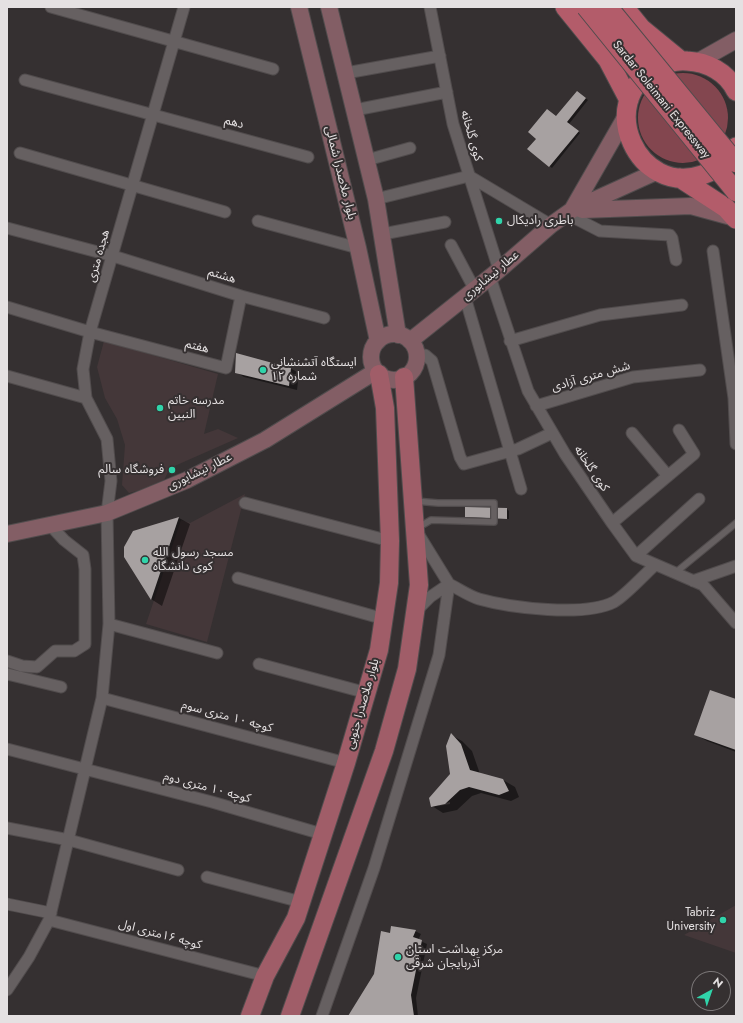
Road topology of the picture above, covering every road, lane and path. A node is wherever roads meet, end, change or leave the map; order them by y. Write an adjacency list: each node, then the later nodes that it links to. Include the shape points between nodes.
1 (52, 7): 11 (street)
2 (184, 7): 11 (street, هجده متری)
3 (300, 7): 45 (main road, بلوار ملاصدرا شمالی)
4 (329, 7): 17 (main road)
5 (430, 7): 13 (street, کوی گلخانه)
6 (565, 7): 14 (highway)
7 (586, 7): 36 (highway, Sardar Soleimani Expressway, bridge)
8 (608, 7): 29 (highway, Sardar Soleimani Expressway, bridge)
9 (624, 7): 10 (highway)
10 (641, 28): 14 (highway, via 639,41 630,53 617,60); 15 (highway)
11 (174, 40): 16 (street); 23 (street, هجده متری)
12 (736, 40): 15 (main road)
13 (440, 56): 17 (street); 20 (street, کوی گلخانه)
14 (608, 60): 21 (highway)
15 (688, 61): 19 (highway, via 712,67 725,76); 21 (highway, via 663,64 648,72 636,85)
16 (273, 69)
17 (346, 73): 22 (main road)
18 (25, 80): 23 (street, دهم)
19 (736, 89)
20 (447, 92): 22 (street); 31 (street, کوی گلخانه, via 453,124)
21 (627, 108): 30 (highway, via 627,133 633,148 644,162); 38 (main road, عطار نیشابوری)
22 (355, 110): 28 (main road)
23 (153, 114): 27 (street, دهم); 33 (street, هجده متری)
24 (736, 147): 32 (highway, via 724,163 711,172 696,177)
25 (410, 148): 28 (street)
26 (20, 153): 33 (street)
27 (308, 157)
28 (367, 160): 35 (main road)
29 (736, 163)
30 (658, 171): 32 (highway); 38 (main road, عطار نیشابوری)
31 (470, 176): 35 (street); 41 (street); 49 (street, کوی گلخانه)
32 (680, 178): 36 (highway)
33 (133, 185): 37 (street); 47 (street, هجده متری)
34 (736, 188): 36 (highway, via 728,198)
35 (376, 199): 43 (main road)
36 (733, 209): 38 (main road, via 691,206)
37 (225, 212)
38 (569, 212): 41 (main road, عطار نیشابوری); 48 (street, via 600,231 670,235)
39 (258, 221): 45 (street)
40 (446, 222): 43 (street)
41 (551, 225): 49 (main road, عطار نیشابوری)
42 (7, 228): 47 (street, هشتم)
43 (383, 234): 58 (main road)
44 (451, 245): 50 (street)
45 (358, 248): 56 (main road, بلوار ملاصدرا شمالی)
46 (713, 251): 68 (street, via 734,398)
47 (113, 256): 51 (street, هشتم); 55 (street, هجده متری)
48 (676, 260)
49 (494, 273): 50 (main road, عطار نیشابوری); 57 (street, کوی گلخانه)
50 (470, 293): 58 (main road, عطار نیشابوری); 69 (street)
51 (241, 296): 54 (street, هشتم); 55 (street, هفتم, via 226,368)
52 (682, 305): 57 (street, via 600,315)
53 (7, 306): 55 (street)
54 (324, 318)
55 (90, 332): 63 (street, هجده متری, via 83,369)
56 (378, 341): 58 (main road, via 388,335); 60 (main road, via 371,355)
57 (510, 341): 64 (street, کوی گلخانه)
58 (408, 343): 62 (main road, via 414,368); 69 (street, via 432,361 460,458 464,464)
59 (700, 370): 64 (street, شش متری آزادی, via 633,377)
60 (377, 373): 62 (main road, via 390,380); 75 (main road, عطار نیشابوری, via 265,440 187,480); 81 (main road, بلوار ملاصدرا جنوبی, via 385,408)
61 (7, 376): 63 (street)
62 (404, 377): 73 (main road)
63 (86, 398): 75 (street, هجده متری, via 107,439 111,481)
64 (536, 406): 66 (street, کوی گلخانه)
65 (679, 430): 70 (street, via 694,454)
66 (552, 433): 69 (street); 76 (street, کوی گلخانه)
67 (632, 433): 70 (street)
68 (736, 444)
69 (510, 451): 71 (street)
70 (668, 476): 76 (street)
71 (521, 489)
72 (699, 499): 82 (street)
73 (413, 501): 79 (main road); 79 (lane, via 494,502 494,522 431,520)
74 (245, 503): 81 (street)
75 (107, 513): 78 (main road, عطار نیشابوری); 92 (street, هجده متری)
76 (612, 523): 82 (street, کوی گلخانه)
77 (736, 523): 85 (lane)
78 (50, 525): 80 (main road, عطار نیشابوری); 94 (street, via 82,555 85,569 85,644 74,651 55,652 37,667)
79 (415, 529): 88 (street); 89 (main road, via 419,585)
80 (7, 534)
81 (390, 541): 91 (main road, بلوار ملاصدرا جنوبی, via 389,583)
82 (636, 556): 83 (street, کوی گلخانه)
83 (655, 565): 85 (street, کوی گلخانه); 88 (street, via 615,602 576,610 524,607 478,598)
84 (736, 566): 87 (street)
85 (675, 573): 87 (street, کوی گلخانه)
86 (238, 578): 91 (street)
87 (693, 581): 90 (street, کوی گلخانه, via 703,585)
88 (449, 584): 89 (street); 116 (street, via 439,655 374,868)
89 (417, 610): 115 (main road, via 408,669 395,718)
90 (734, 619)
91 (384, 620): 98 (main road, بلوار ملاصدرا جنوبی)
92 (110, 624): 93 (street); 99 (street, هجده متری)
93 (217, 653)
94 (7, 661)
95 (259, 664): 98 (street)
96 (7, 674): 97 (street)
97 (61, 687)
98 (367, 693): 101 (main road, بلوار ملاصدرا جنوبی)
99 (102, 698): 101 (street, کوچه ۱۰ متری سوم); 102 (street, هجده متری)
100 (7, 749): 102 (street, کوچه ۱۰ متری دوم)
101 (346, 763): 104 (main road, بلوار ملاصدرا جنوبی)
102 (86, 768): 104 (street, کوچه ۱۰ متری دوم); 105 (street, هجده متری)
103 (7, 828): 105 (street)
104 (322, 834): 108 (main road, بلوار ملاصدرا جنوبی)
105 (69, 840): 106 (street); 110 (street, هجده متری)
106 (178, 870)
107 (207, 877): 108 (street)
108 (302, 902): 111 (main road, بلوار ملاصدرا جنوبی)
109 (7, 904): 110 (street, کوچه ۱۶متری اول)
110 (50, 916): 111 (street, کوچه ۱۶متری اول); 112 (street, هجده متری, via 29,957)
111 (265, 976): 114 (main road, بلوار ملاصدرا جنوبی)
112 (10, 979): 113 (street, هجده متری)
113 (7, 990)
114 (250, 1016)
115 (290, 1016)
116 (322, 1016)

